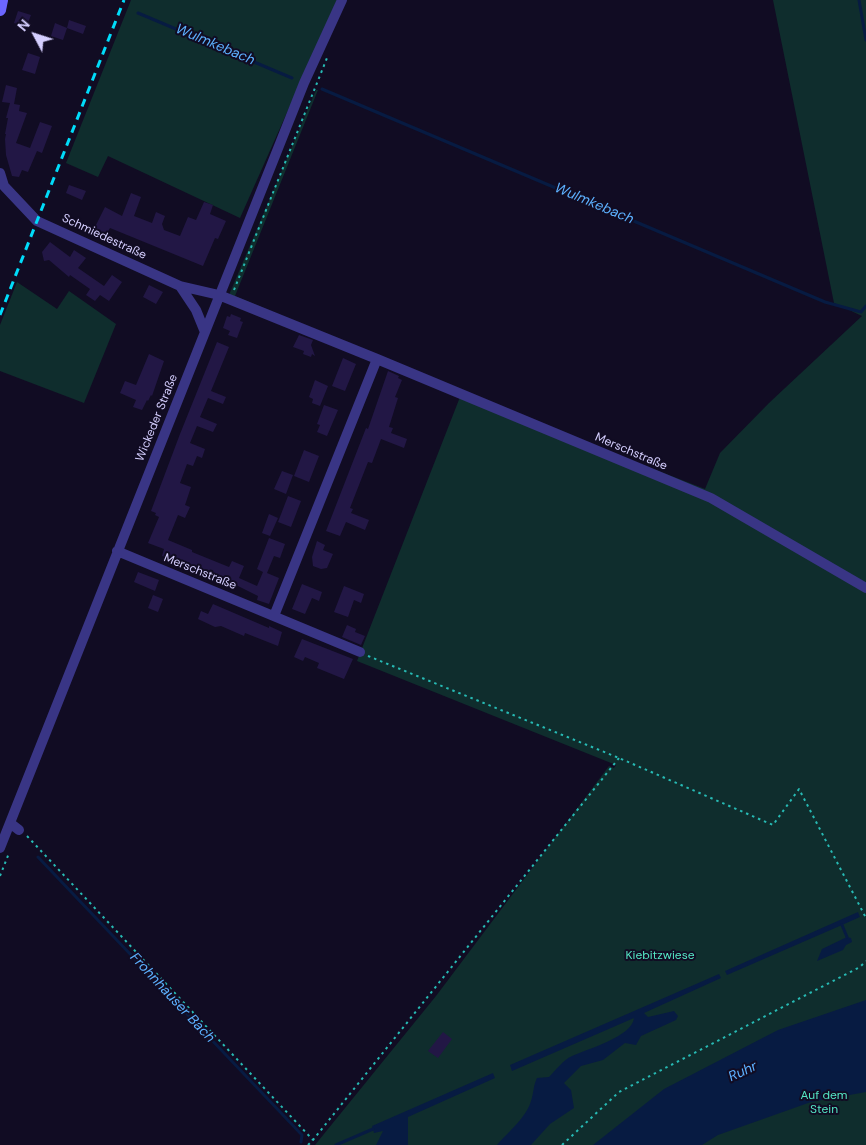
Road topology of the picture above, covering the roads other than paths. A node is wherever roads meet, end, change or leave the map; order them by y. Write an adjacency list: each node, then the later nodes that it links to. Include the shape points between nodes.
1 (2, 0): 3 (main road)
2 (342, 0): 6 (street, Wickeder Straße, via 304,83)
3 (0, 10)
4 (0, 173): 5 (street, Schmiedestraße, via 4,186 37,221)
5 (180, 286): 6 (street, Schmiedestraße); 7 (street)
6 (223, 297): 7 (street, Wickeder Straße); 8 (street, Merschstraße)
7 (206, 332): 9 (street, Wickeder Straße)
8 (377, 359): 10 (street, Merschstraße, via 711,498); 11 (street)
9 (118, 551): 11 (street, Merschstraße); 13 (street, Wickeder Straße, via 14,826)
10 (866, 588)
11 (274, 616): 12 (street, Merschstraße)
12 (360, 652)
13 (0, 848)

